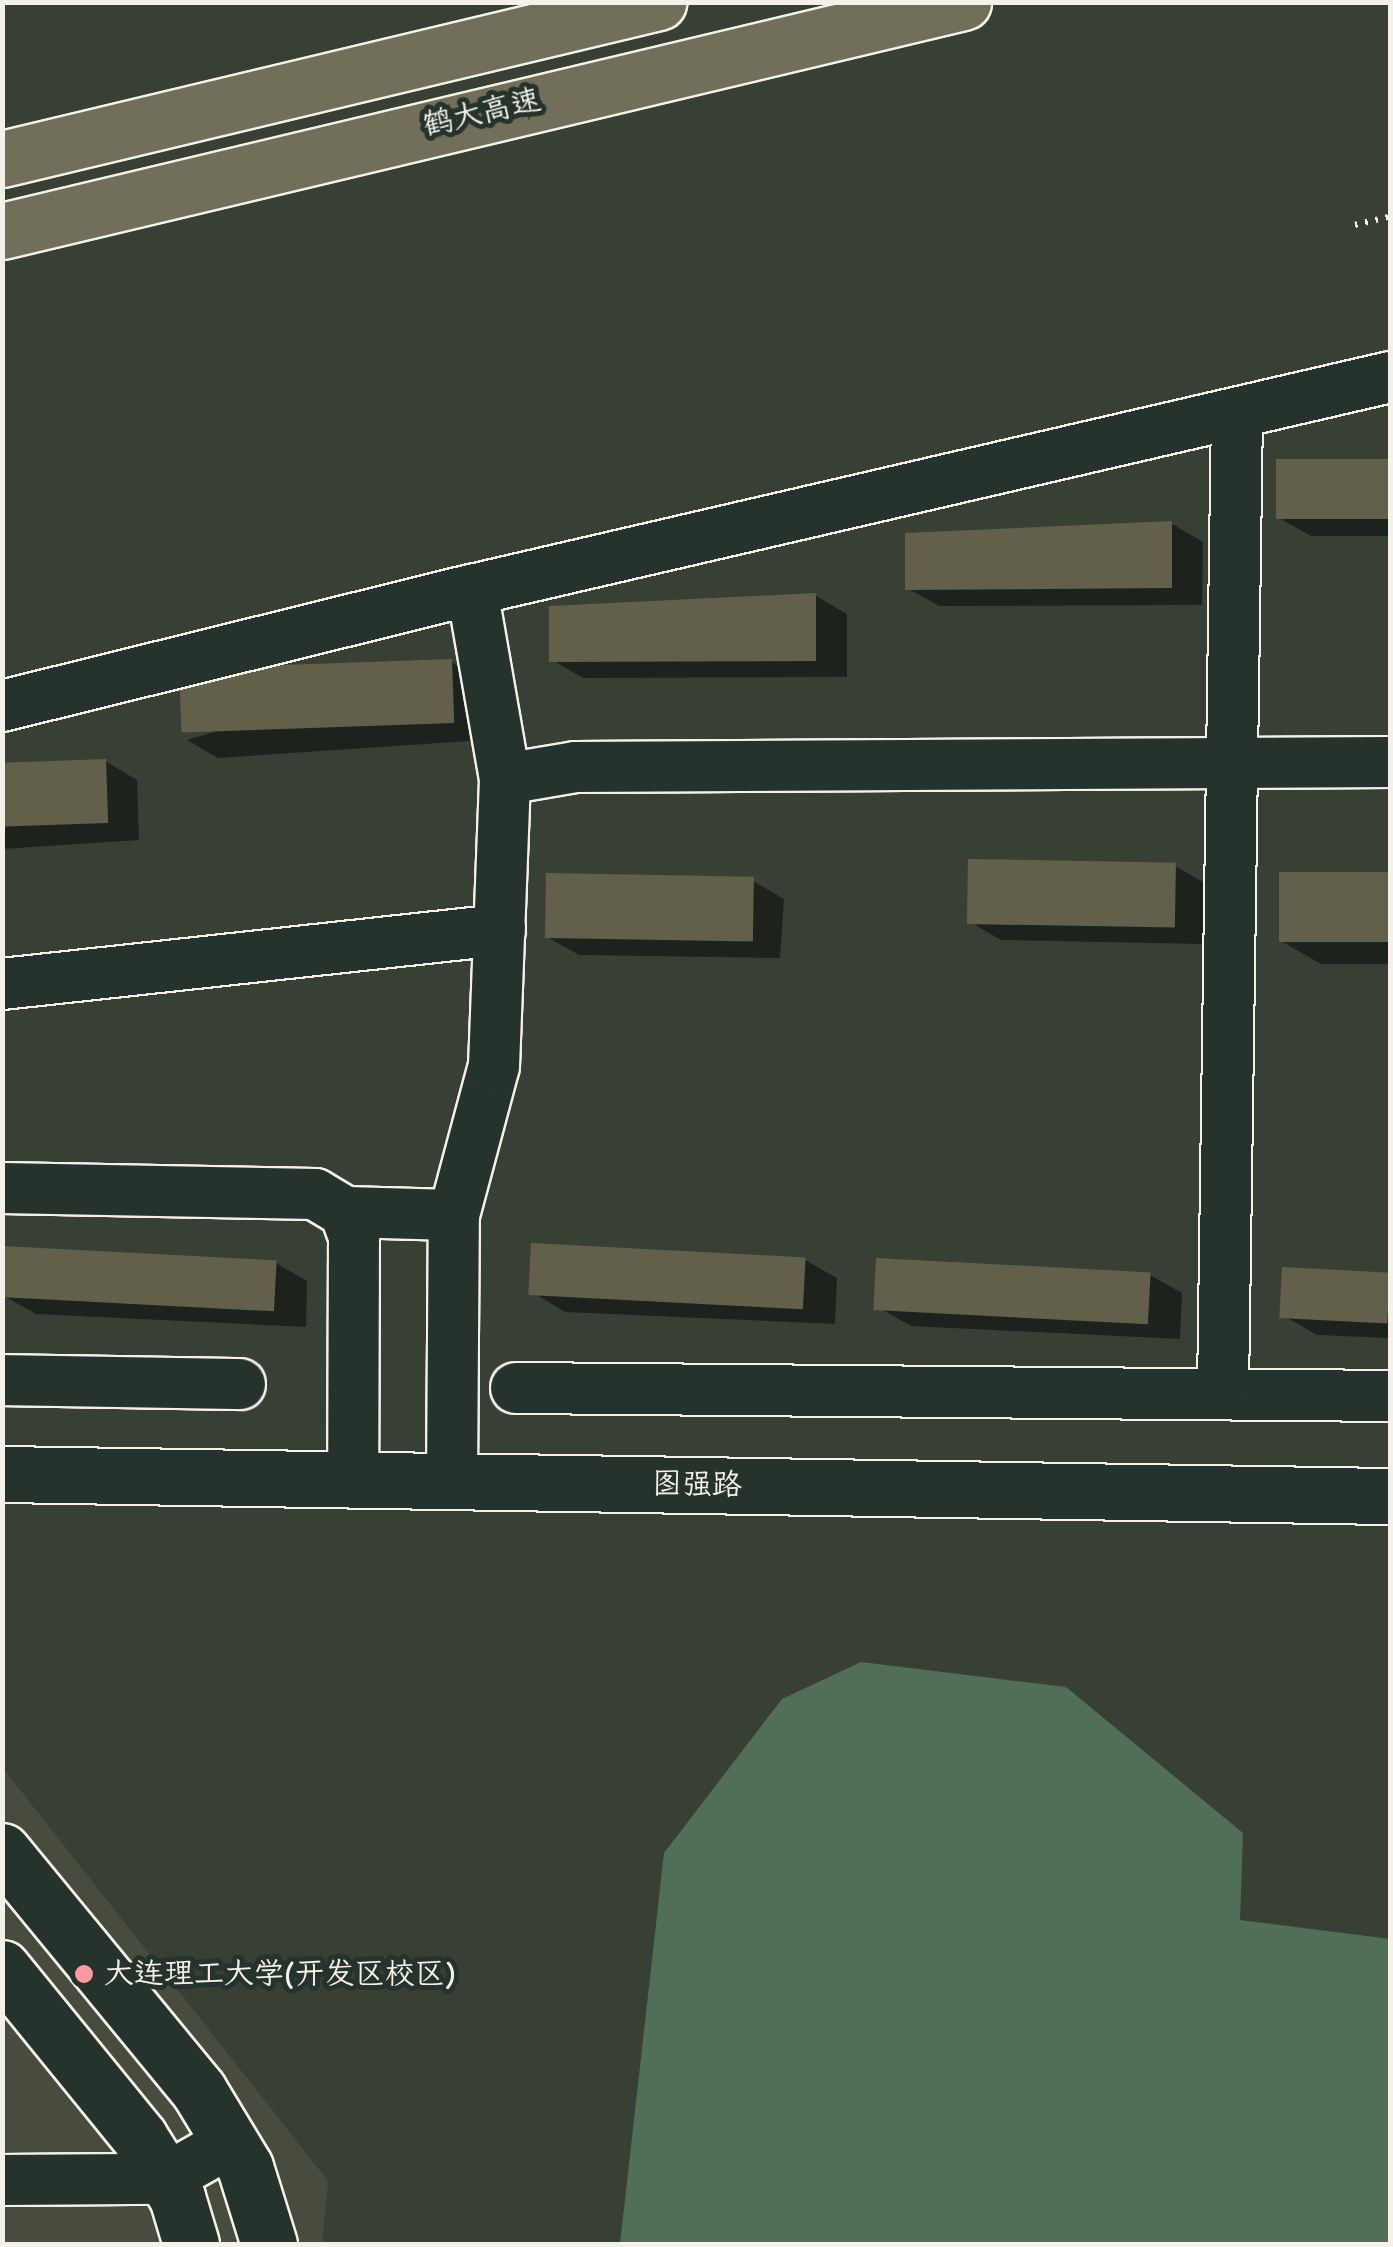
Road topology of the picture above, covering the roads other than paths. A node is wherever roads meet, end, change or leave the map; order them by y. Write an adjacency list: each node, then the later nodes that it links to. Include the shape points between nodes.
1 (658, 2): 3 (highway)
2 (962, 2): 4 (highway, 鹤大高速)
3 (2, 159)
4 (2, 230)
5 (1390, 378): 6 (street)
6 (1237, 413): 7 (street); 9 (street)
7 (472, 590): 8 (street); 11 (street)
8 (2, 706)
9 (1237, 758): 10 (street); 11 (street, via 575,767); 20 (street)
10 (1390, 762)
11 (505, 778): 12 (street)
12 (500, 930): 13 (street); 16 (street, via 494,1066)
13 (2, 984)
14 (2, 1188): 15 (street, via 315,1194)
15 (345, 1212): 16 (street); 23 (street, via 354,1236)
16 (454, 1214): 24 (street)
17 (2, 1380): 18 (street)
18 (240, 1384)
19 (516, 1388): 20 (street)
20 (1223, 1390): 21 (street)
21 (1390, 1396)
22 (2, 1474): 23 (street, 图强路)
23 (353, 1480): 24 (street, 图强路)
24 (452, 1481): 25 (street, 图强路)
25 (1390, 1496)
26 (2, 1851): 28 (street, via 199,2091)
27 (2, 1968): 29 (street, via 107,2095)
28 (230, 2142): 29 (street); 32 (street, via 245,2167)
29 (165, 2179): 30 (street); 31 (street)
30 (2, 2180)
31 (190, 2244)
32 (269, 2244)

